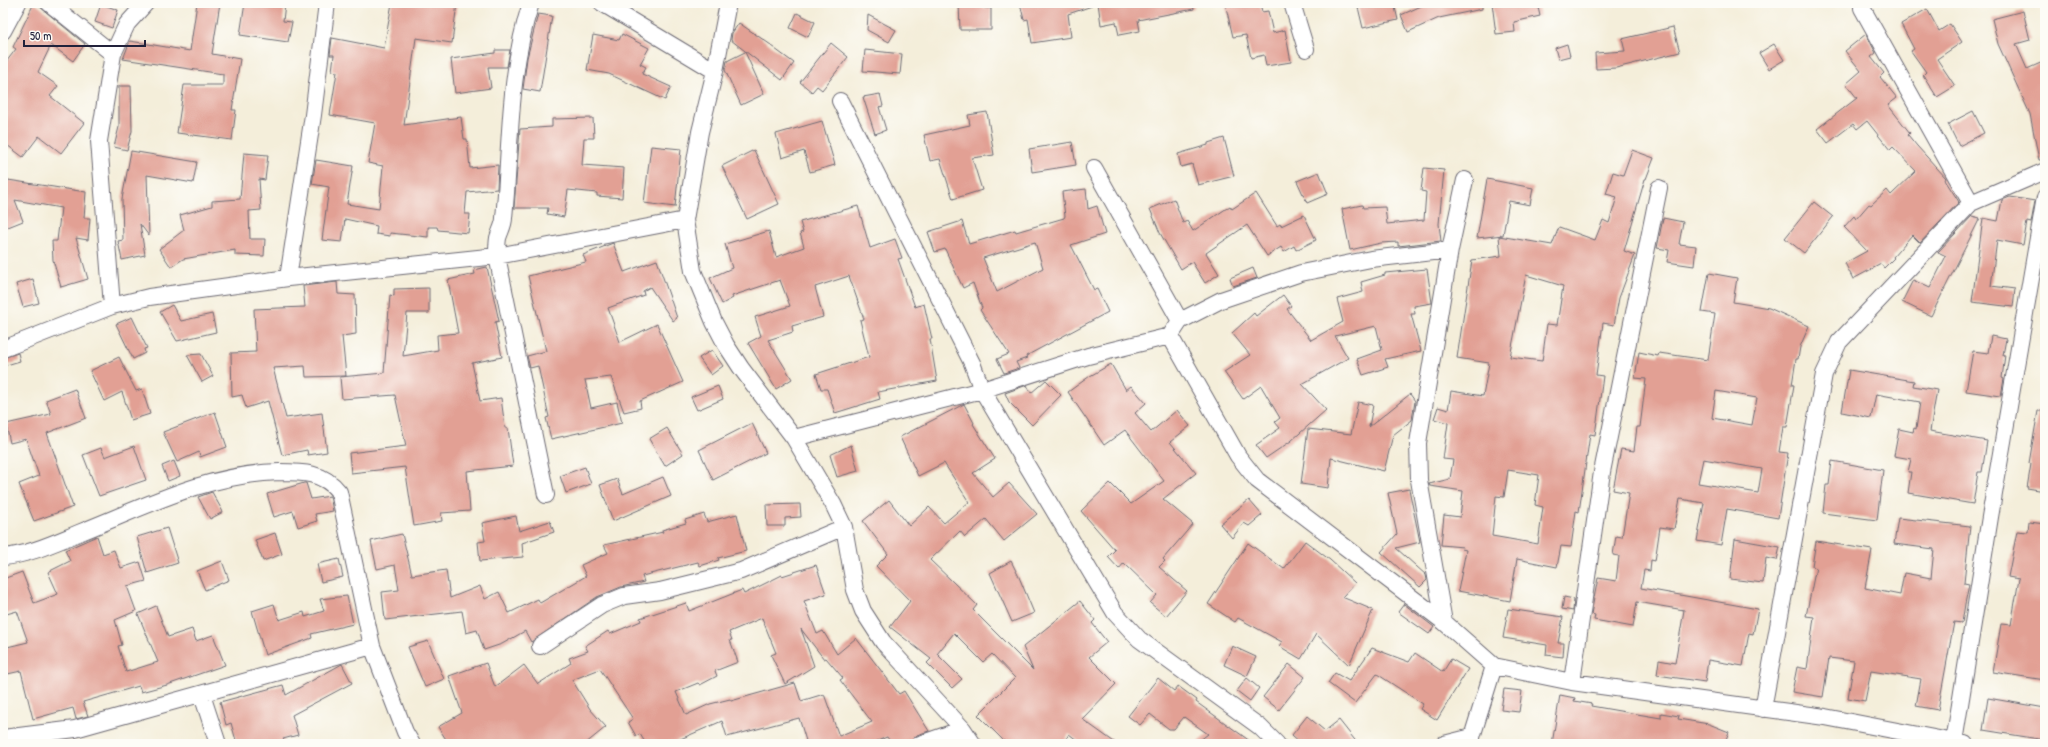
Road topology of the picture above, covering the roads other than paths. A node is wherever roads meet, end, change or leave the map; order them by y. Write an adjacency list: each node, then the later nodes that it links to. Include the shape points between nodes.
1 (18, 3): 10 (street)
2 (49, 3): 12 (street)
3 (146, 3): 12 (street, via 127,24)
4 (328, 3): 24 (street)
5 (531, 3): 23 (street, via 521,33 514,78 504,219 498,239)
6 (602, 3): 13 (street)
7 (728, 3): 13 (street)
8 (1292, 3): 11 (street)
9 (1862, 8): 20 (street)
10 (3, 31)
11 (1306, 49)
12 (113, 54): 25 (street, via 99,141)
13 (715, 71): 21 (street, via 700,132)
14 (840, 100): 29 (street, via 972,363)
15 (1094, 168): 26 (street)
16 (2045, 171): 20 (street)
17 (1465, 180): 22 (street)
18 (1659, 188): 38 (street, via 1602,472)
19 (2045, 197): 44 (street, via 1990,517)
20 (1971, 203): 40 (street, via 1839,342 1831,355 1824,374)
21 (685, 220): 23 (street); 30 (street, via 693,271 714,322 741,368)
22 (1450, 250): 26 (street, via 1371,259 1301,273 1221,300); 34 (street, via 1417,461)
23 (498, 256): 24 (street); 31 (street)
24 (288, 278): 25 (street, via 156,296)
25 (112, 306): 28 (street)
26 (1180, 321): 27 (street)
27 (1170, 336): 29 (street, via 1088,356); 34 (street, via 1238,456 1257,480)
28 (3, 348)
29 (982, 390): 30 (street); 49 (street, via 1119,618 1139,639 1260,727)
30 (794, 438): 32 (street)
31 (546, 495)
32 (844, 527): 36 (street, via 741,571 660,591 624,596 602,605); 41 (street, via 855,590 863,612 883,642)
33 (3, 558): 35 (street, via 61,540 201,484 251,473 306,472 333,484 339,492)
34 (1444, 622): 37 (street)
35 (372, 646): 39 (street); 46 (street)
36 (540, 646)
37 (1494, 666): 38 (street); 43 (street)
38 (1572, 682): 40 (street)
39 (202, 695): 42 (street, via 75,729); 45 (street)
40 (1763, 709): 44 (street, via 1825,717)
41 (963, 729): 47 (street); 48 (street)
42 (3, 738)
43 (1472, 741): 50 (street)
44 (1960, 743)
45 (218, 744)
46 (412, 744)
47 (920, 744)
48 (973, 744)
49 (1277, 744)
50 (1444, 744)

